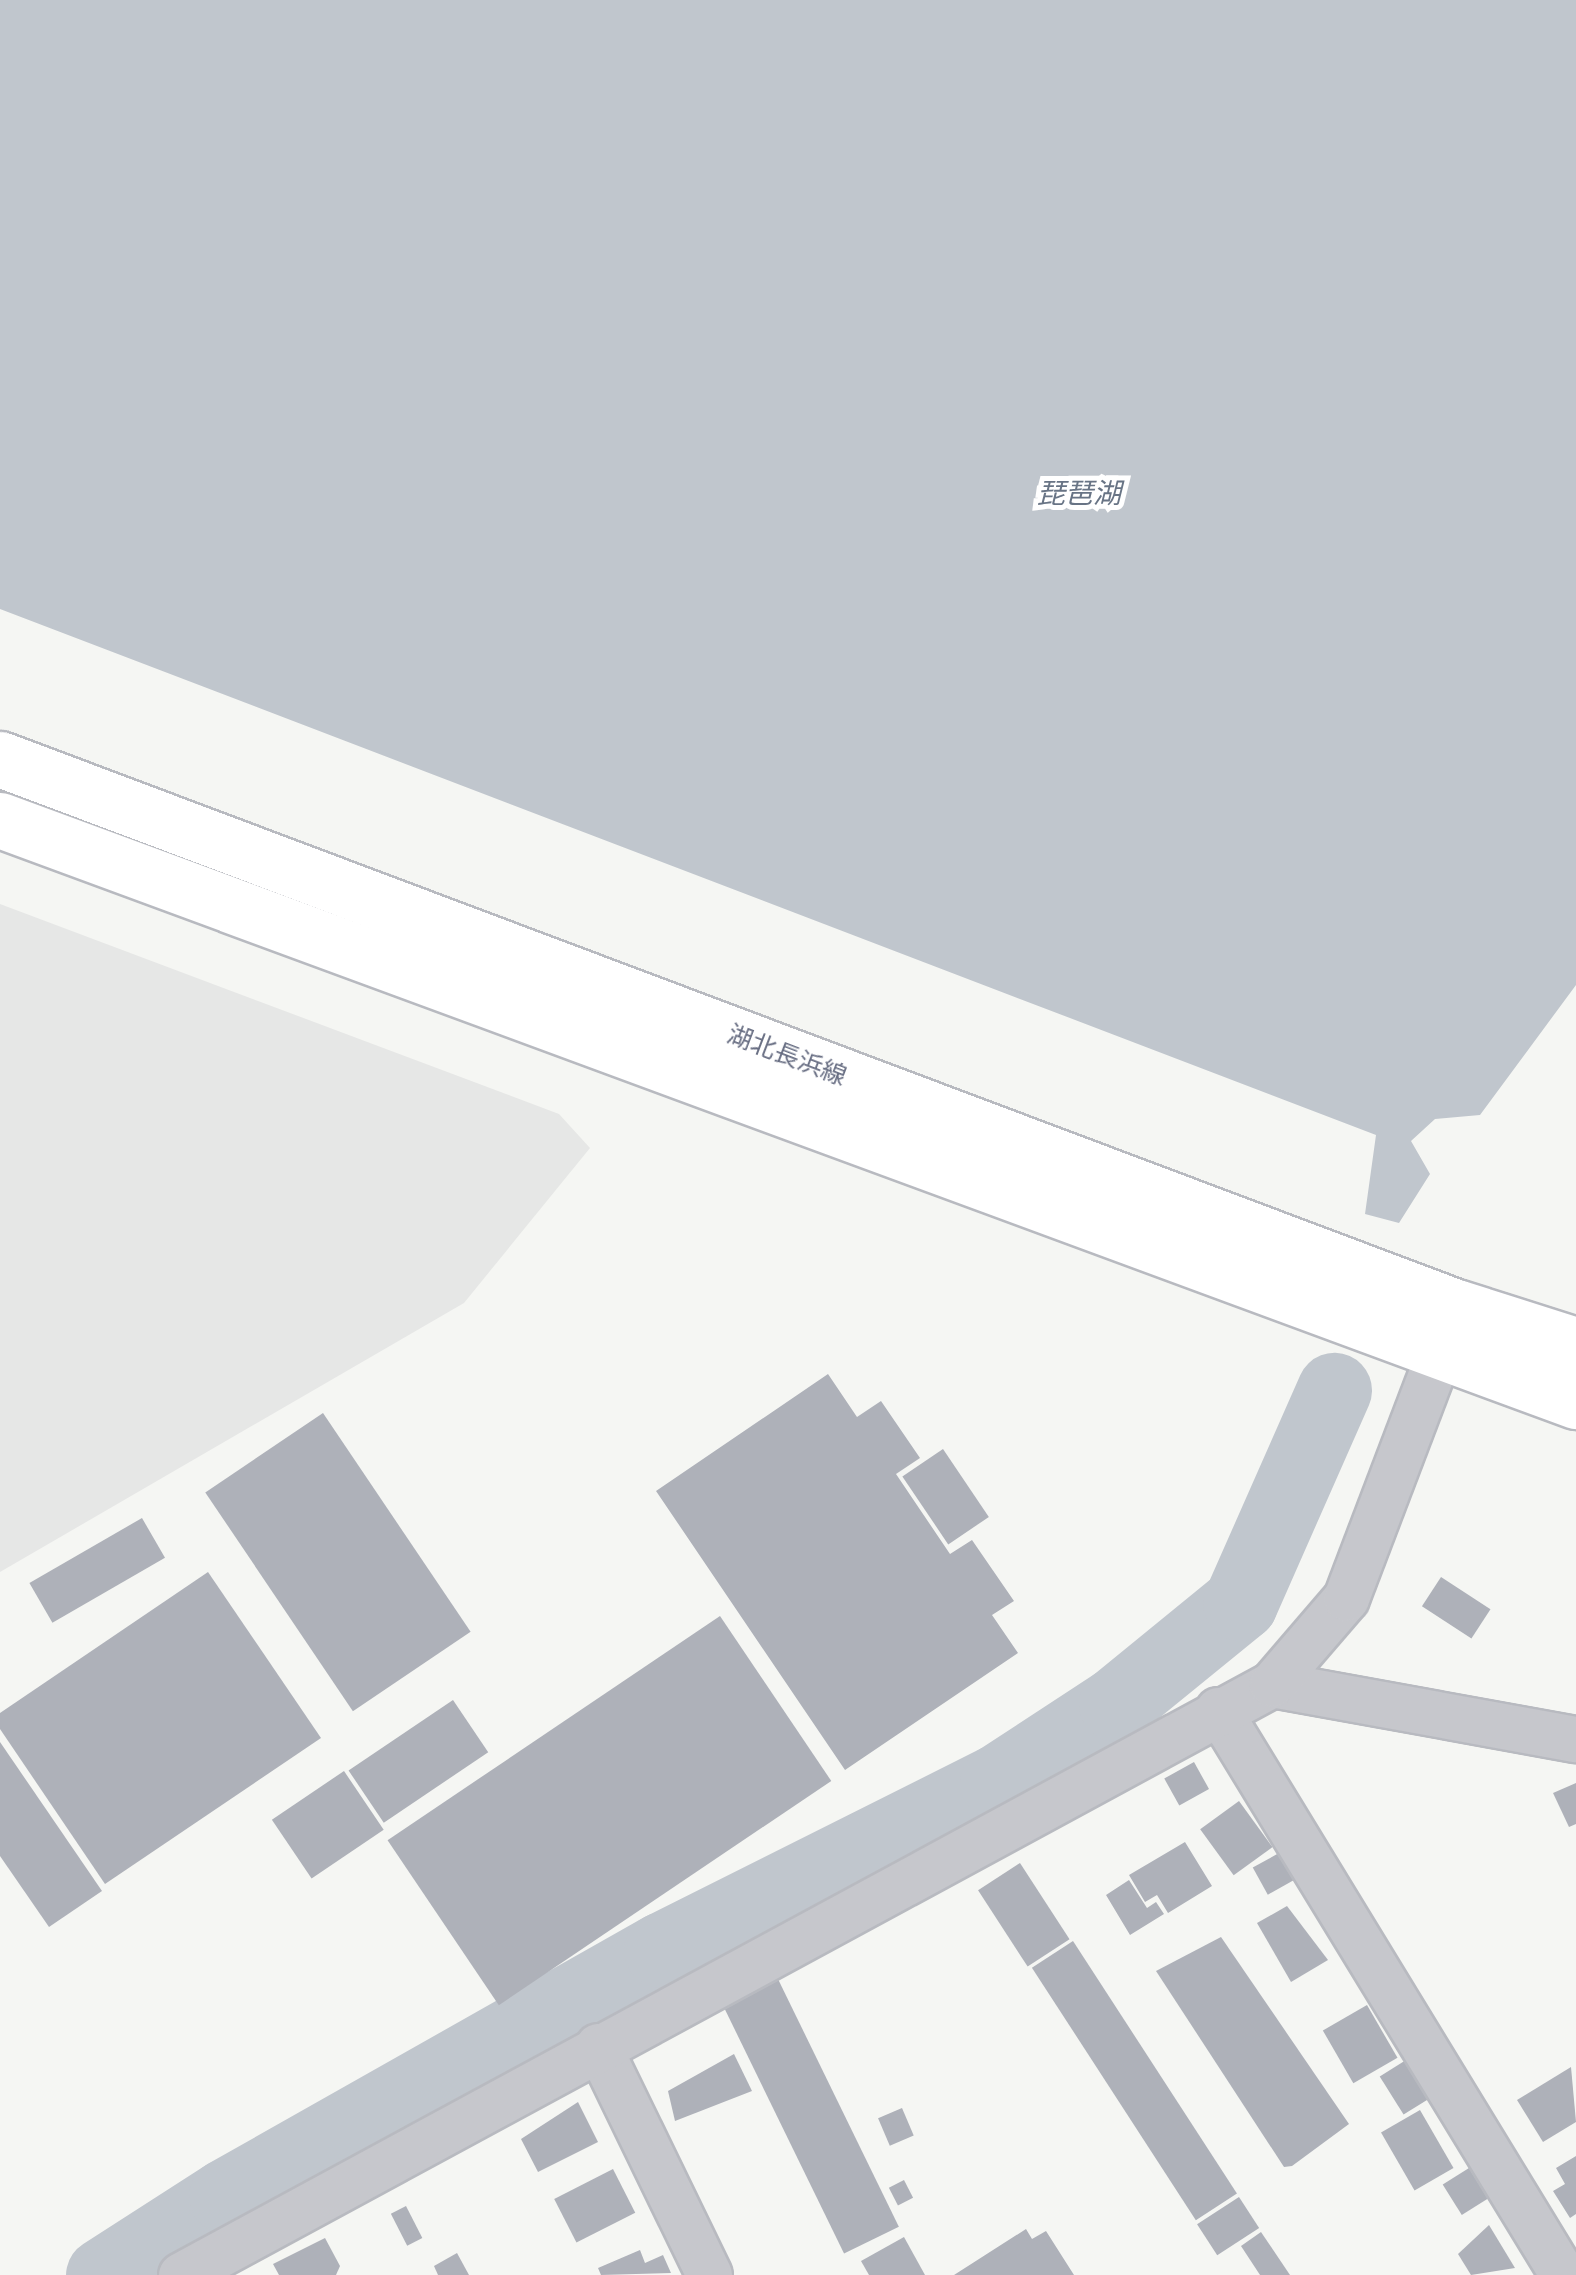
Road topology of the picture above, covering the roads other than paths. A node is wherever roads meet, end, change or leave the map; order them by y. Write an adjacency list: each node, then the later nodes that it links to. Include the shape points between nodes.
1 (0, 758): 3 (main road, 湖北長浜線)
2 (0, 820): 3 (main road, 湖北長浜線)
3 (1447, 1331): 4 (main road, 湖北長浜線); 5 (main road, 湖北長浜線); 6 (street, via 1346,1598)
4 (1576, 1345)
5 (1576, 1401)
6 (1272, 1684): 7 (street); 8 (street)
7 (1218, 1710): 9 (street); 12 (street)
8 (1576, 1739)
9 (598, 2046): 10 (street); 11 (street)
10 (181, 2275)
11 (709, 2275)
12 (1563, 2275)

